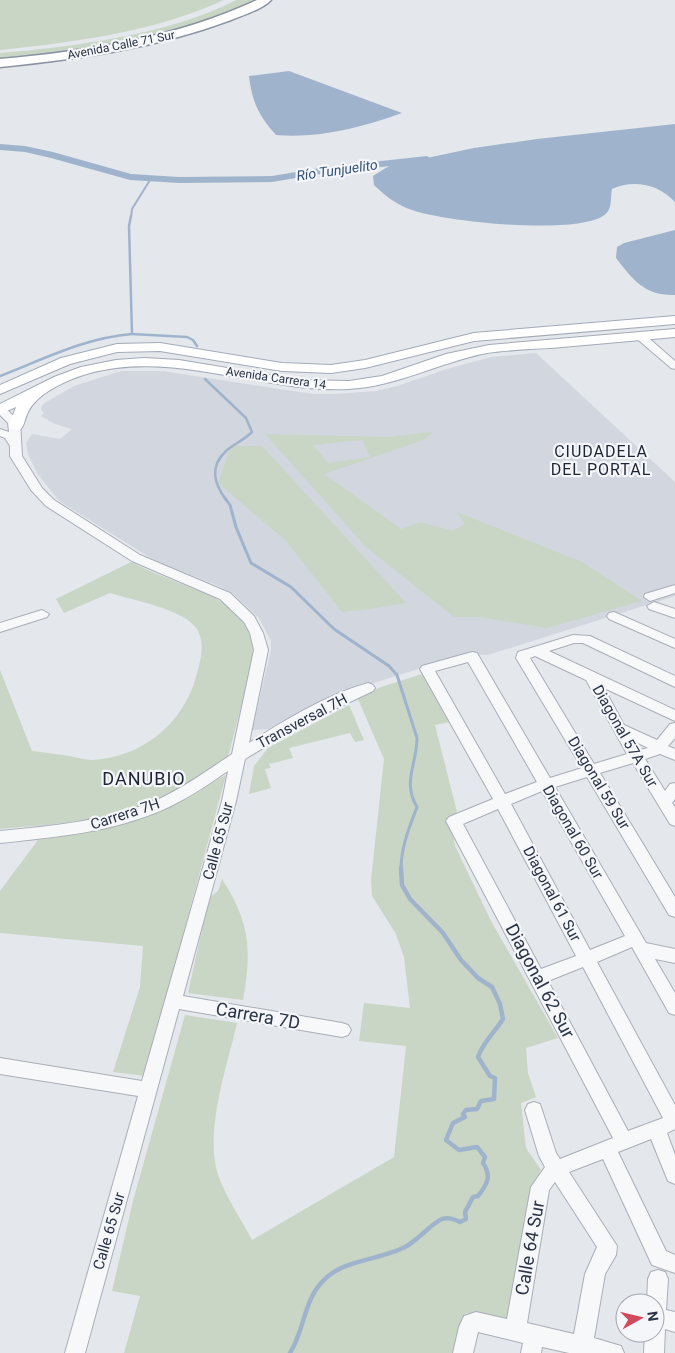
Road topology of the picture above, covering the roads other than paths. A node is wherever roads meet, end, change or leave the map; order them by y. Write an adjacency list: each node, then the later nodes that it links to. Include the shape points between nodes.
1 (266, 0): 4 (highway, Avenida Calle 71 Sur, via 217,21 145,42 69,56)
2 (81, 42): 3 (highway, Avenida Calle 71 Sur)
3 (0, 52)
4 (0, 63)
5 (675, 320): 10 (main road, Avenida Carrera 14, via 475,337 366,364 328,369 286,367 162,347 121,347 64,361)
6 (675, 333): 7 (main road, Avenida Carrera 14)
7 (640, 336): 8 (street); 9 (main road, Avenida Carrera 14, via 483,350 384,380 355,384 299,384 179,364 144,362 100,367)
8 (675, 366)
9 (48, 385): 11 (main road, Avenida Carrera 14); 12 (main road, via 24,406)
10 (0, 390)
11 (0, 409): 12 (street)
12 (16, 426): 14 (street, Calle 65 Sur)
13 (0, 432): 14 (street, via 10,436)
14 (15, 445): 31 (street, Calle 65 Sur, via 19,462 37,490 57,508 136,558 225,596 252,622 261,650)
15 (675, 589): 17 (street, via 652,601)
16 (42, 614): 19 (street)
17 (675, 614)
18 (614, 616): 20 (street)
19 (0, 628)
20 (675, 644)
21 (530, 653): 23 (street); 24 (street, via 585,639); 33 (street, Diagonal 59 Sur, via 523,658)
22 (472, 656): 34 (street, Diagonal 60 Sur); 36 (street, Diagonal 61 Sur, via 427,669)
23 (592, 677): 26 (street); 27 (street, Diagonal 57A Sur)
24 (675, 682)
25 (368, 688): 31 (street, Transversal 7H, via 274,734)
26 (675, 716)
27 (619, 728): 29 (street); 32 (street, Diagonal 57A Sur)
28 (675, 728): 29 (street)
29 (659, 747): 30 (street); 32 (street)
30 (675, 755)
31 (239, 757): 39 (street, Carrera 7H, via 163,803 130,816 72,830); 45 (street, Calle 65 Sur)
32 (636, 757): 33 (street); 37 (street, Diagonal 57A Sur)
33 (592, 770): 34 (street); 40 (street, Diagonal 59 Sur)
34 (546, 784): 36 (street); 41 (street, Diagonal 60 Sur)
35 (675, 788): 37 (street)
36 (502, 802): 43 (street, Diagonal 61 Sur); 44 (street, Diagonal 62 Sur, via 454,821)
37 (664, 802): 38 (street, Diagonal 57A Sur)
38 (675, 820)
39 (0, 837)
40 (675, 911)
41 (638, 944): 42 (street); 43 (street); 46 (street, Diagonal 60 Sur)
42 (675, 956)
43 (586, 958): 44 (street); 51 (street, Diagonal 61 Sur)
44 (538, 978): 53 (street, Diagonal 62 Sur)
45 (173, 1001): 47 (street, Carrera 7D); 49 (street, Calle 65 Sur)
46 (674, 1003)
47 (342, 1030)
48 (0, 1066): 49 (street)
49 (148, 1090): 61 (street, Calle 65 Sur)
50 (534, 1110): 54 (street, via 548,1156)
51 (674, 1121): 52 (street)
52 (656, 1128): 53 (street); 55 (street)
53 (616, 1145): 54 (street); 56 (street, Diagonal 62 Sur)
54 (556, 1169): 59 (street, Calle 64 Sur, via 540,1187); 60 (street, via 607,1246 606,1255 595,1274)
55 (675, 1175)
56 (667, 1261)
57 (658, 1278): 58 (street)
58 (666, 1319): 64 (street)
59 (526, 1340): 60 (street); 62 (street, via 476,1322 468,1327)
60 (582, 1349): 63 (street)
61 (74, 1353)
62 (463, 1353)
63 (614, 1353)
64 (654, 1353)

